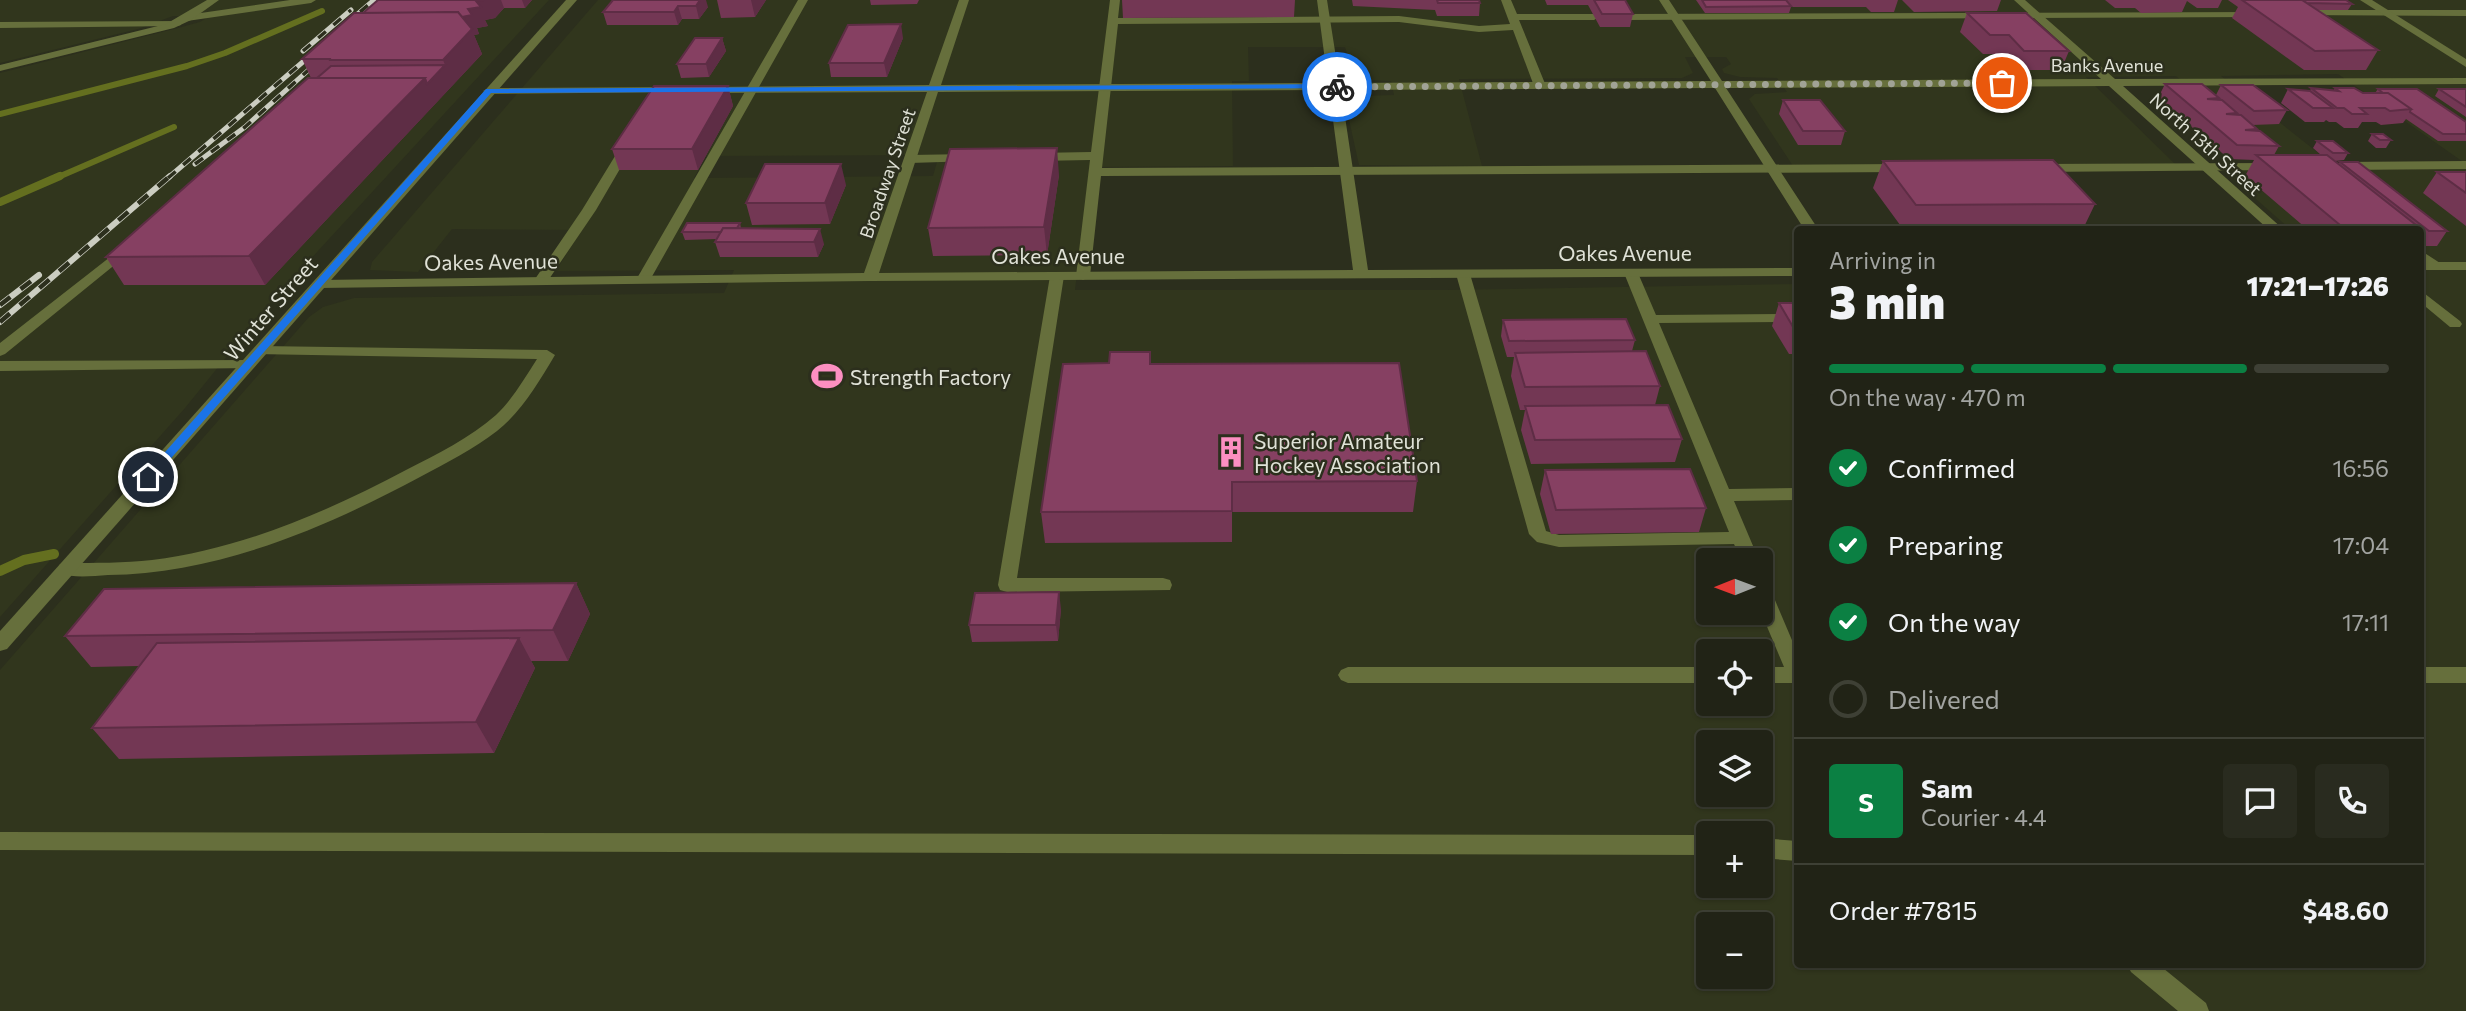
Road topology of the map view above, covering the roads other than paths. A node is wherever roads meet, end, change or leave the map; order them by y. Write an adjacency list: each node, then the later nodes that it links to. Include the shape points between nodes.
1 (214, 0): 21 (street)
2 (312, 0): 21 (street)
3 (572, 0): 35 (street, Winter Street)
4 (803, 0): 34 (street)
5 (964, 0): 33 (street, Broadway Street)
6 (1115, 0): 22 (street)
7 (1322, 0): 20 (street)
8 (1506, 0): 23 (street)
9 (1664, 0): 19 (street)
10 (2019, 0): 16 (street, North 13th Street)
11 (2365, 0): 13 (street)
12 (2280, 13): 13 (street)
13 (2385, 13): 14 (street); 25 (street)
14 (2466, 13)
15 (2267, 14): 16 (street)
16 (2036, 15): 19 (street); 28 (street, North 13th Street)
17 (1594, 17): 23 (street)
18 (1625, 17): 19 (street)
19 (1674, 17): 29 (street)
20 (1325, 19): 22 (street); 23 (street, via 1414,20 1487,29); 31 (street)
21 (182, 21): 24 (street); 26 (street)
22 (1113, 21): 32 (street)
23 (1516, 22): 30 (street)
24 (0, 24)
25 (2466, 64)
26 (0, 68)
27 (2466, 80): 28 (street, Banks Avenue)
28 (2112, 83): 29 (street, Banks Avenue); 43 (street, North 13th Street)
29 (1719, 85): 30 (street, Banks Avenue); 45 (street)
30 (1540, 86): 31 (street, Banks Avenue)
31 (1336, 87): 32 (street, Banks Avenue); 48 (street)
32 (1105, 88): 33 (street, Banks Avenue); 37 (street)
33 (934, 89): 34 (street, Banks Avenue); 40 (street, Broadway Street)
34 (754, 90): 35 (street, Banks Avenue, via 659,96); 62 (street)
35 (489, 91): 64 (street, Winter Street)
36 (635, 133): 63 (street)
37 (1097, 156): 39 (street); 49 (street)
38 (990, 158): 40 (street)
39 (1017, 158)
40 (910, 159): 61 (street, Broadway Street)
41 (2466, 165): 42 (street)
42 (2325, 166)
43 (2206, 167): 44 (street); 47 (street); 51 (street, North 13th Street)
44 (2286, 167)
45 (1772, 168): 46 (street); 48 (street); 50 (street)
46 (1921, 168)
47 (2018, 168)
48 (1347, 169): 49 (street); 57 (street)
49 (1095, 172): 60 (street)
50 (1809, 226)
51 (2273, 226)
52 (134, 242): 69 (street)
53 (2428, 266): 54 (street)
54 (2466, 266)
55 (1631, 272): 56 (street, Oakes Avenue); 58 (street, Oakes Avenue); 67 (street)
56 (1794, 272)
57 (1361, 274): 58 (street, Oakes Avenue); 60 (street, Oakes Avenue)
58 (1463, 274): 75 (street, via 1538,534 1559,541)
59 (1057, 276): 60 (street, Oakes Avenue); 61 (street, Oakes Avenue); 78 (street, via 1007,585)
60 (1083, 276)
61 (870, 277): 62 (street, Oakes Avenue)
62 (643, 280): 63 (street, Oakes Avenue)
63 (540, 282): 64 (street, Oakes Avenue)
64 (319, 284): 70 (street, Winter Street)
65 (2424, 298): 68 (street)
66 (1794, 318): 67 (street)
67 (1650, 319): 74 (street)
68 (2455, 324)
69 (0, 351)
70 (260, 351): 71 (street, Winter Street); 77 (street, via 547,355 513,408 488,428 414,474 342,509 253,542 184,561)
71 (248, 365): 72 (street); 77 (street, Winter Street)
72 (0, 366)
73 (1794, 494): 74 (street)
74 (1723, 495): 75 (street)
75 (1741, 538): 76 (street)
76 (1745, 548)
77 (67, 569): 80 (street, Winter Street)
78 (1163, 585)
79 (1773, 617): 81 (street)
80 (0, 644)
81 (1794, 668)
82 (2466, 674): 87 (street)
83 (1348, 675): 84 (street)
84 (1696, 675)
85 (1773, 675): 86 (street)
86 (1794, 675)
87 (2424, 675)
88 (0, 841): 89 (street)
89 (1696, 845)
90 (1773, 849): 91 (street)
91 (1794, 851)
92 (2144, 968): 93 (street)
93 (2197, 1011)

